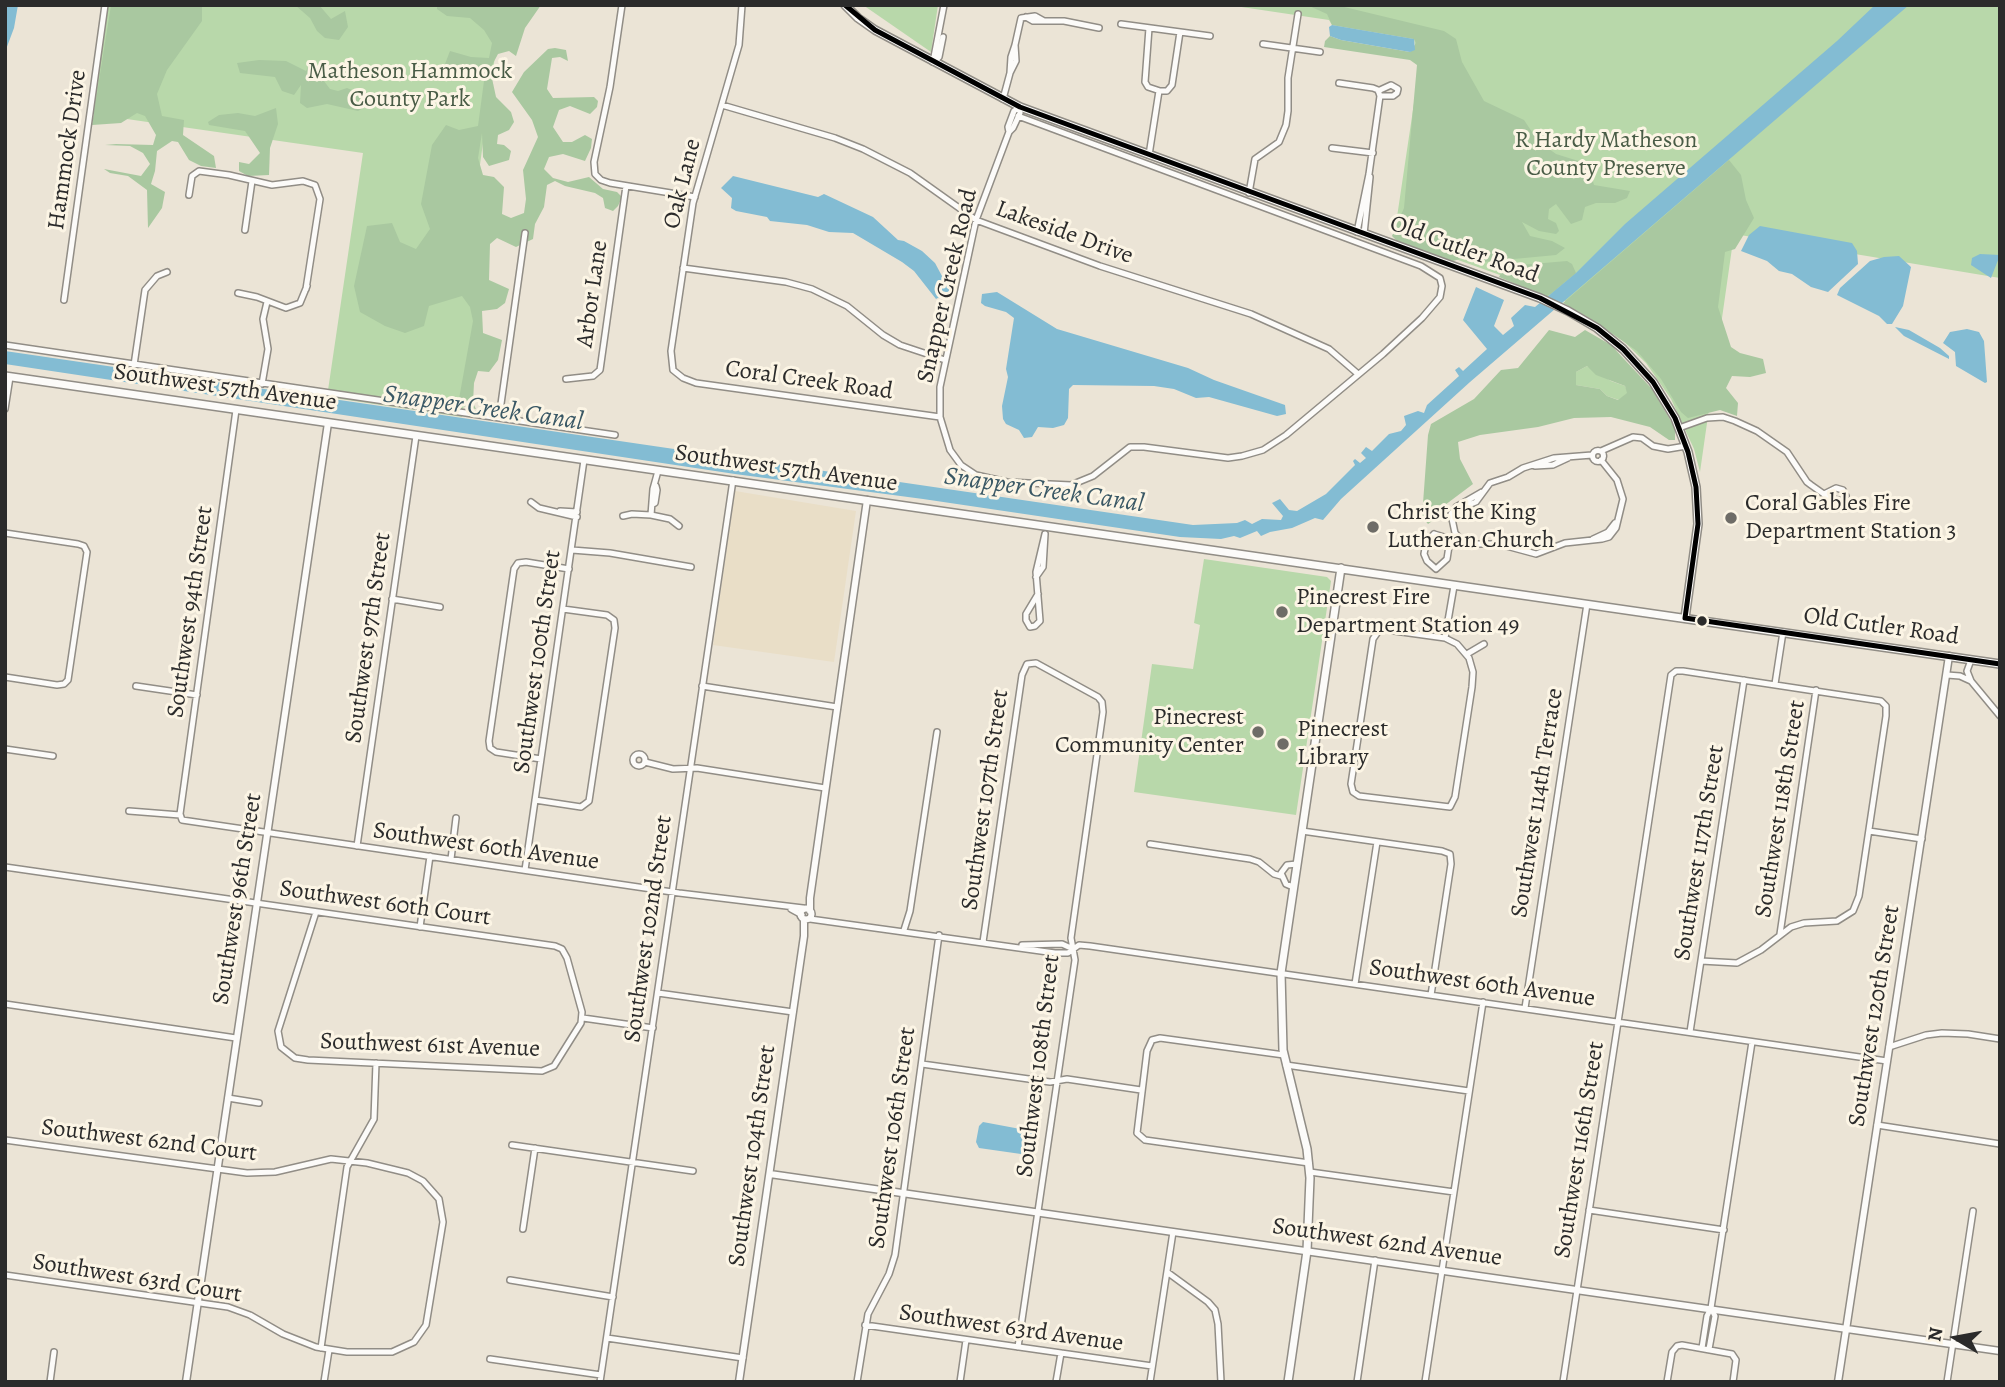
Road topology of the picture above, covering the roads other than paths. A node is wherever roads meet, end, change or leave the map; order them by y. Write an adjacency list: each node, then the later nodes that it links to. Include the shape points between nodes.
1 (105, 5): 40 (street, Hammock Drive)
2 (622, 5): 28 (street, via 594,162 596,176)
3 (742, 5): 20 (street, Oak Lane, via 739,45)
4 (845, 5): 16 (main road, Old Cutler Road, via 870,27)
5 (944, 5): 7 (street)
6 (1298, 14): 14 (street)
7 (942, 23): 16 (street); 16 (street, via 939,57)
8 (1121, 24): 10 (street)
9 (1099, 27): 19 (street, via 1020,19 1016,61)
10 (1149, 28): 11 (street); 18 (street, via 1145,82)
11 (1180, 32): 12 (street); 18 (street, via 1172,85)
12 (1210, 36)
13 (1263, 44): 14 (street)
14 (1293, 48): 15 (street); 29 (street, via 1285,129 1279,142 1255,159)
15 (1320, 52)
16 (933, 62): 19 (main road, Old Cutler Road)
17 (1339, 83): 25 (street, via 1371,87 1379,93)
18 (1159, 91): 26 (street)
19 (1003, 99): 21 (main road, Old Cutler Road)
20 (722, 105): 31 (street, Oak Lane); 32 (street, Lakeside Drive, via 870,152 916,177)
21 (1020, 107): 22 (street, Snapper Creek Road); 23 (street, Snapper Creek Road, via 1014,111); 26 (main road, Old Cutler Road)
22 (1018, 116): 23 (street, Snapper Creek Road); 38 (street, Old Cutler Road, via 1421,266)
23 (1009, 132): 32 (street, Snapper Creek Road)
24 (1332, 148): 25 (street)
25 (1373, 153): 35 (street)
26 (1149, 155): 29 (main road, Old Cutler Road)
27 (252, 181): 30 (street, via 196,172); 33 (street); 41 (street, via 278,185 303,181 315,185 320,199 300,303 282,308)
28 (626, 186): 31 (street); 48 (street, Arbor Lane, via 600,370 593,376)
29 (1249, 192): 35 (main road, Old Cutler Road)
30 (189, 195)
31 (695, 197): 36 (street, Oak Lane)
32 (976, 220): 43 (street, Snapper Creek Road); 46 (street, Lakeside Drive, via 1251,314 1329,349)
33 (245, 230)
34 (525, 233): 53 (street)
35 (1360, 233): 55 (main road, Old Cutler Road, via 1540,298 1597,328 1635,361 1659,391)
36 (683, 268): 43 (street, via 812,289 848,306 900,345); 45 (street, Oak Lane, via 671,351)
37 (167, 272): 44 (street, via 145,290)
38 (1442, 283): 46 (street, Snapper Creek Road, via 1442,294 1434,306)
39 (238, 293): 41 (street)
40 (64, 300)
41 (267, 302): 49 (street)
42 (5, 345): 44 (street)
43 (945, 360): 52 (street, Snapper Creek Road)
44 (134, 365): 49 (street)
45 (675, 372): 52 (street, Coral Creek Road, via 696,383)
46 (1358, 373): 52 (street, Snapper Creek Road, via 1263,450 1228,458 1132,447 1093,476 1071,485 1007,482 972,473 950,450)
47 (7, 377): 50 (street); 51 (main road, Southwest 57th Avenue)
48 (566, 379)
49 (262, 384): 53 (street)
50 (5, 409)
51 (236, 410): 54 (main road, Southwest 57th Avenue); 104 (street, Southwest 94th Street)
52 (940, 417)
53 (499, 418): 56 (street)
54 (328, 423): 57 (main road, Southwest 57th Avenue); 121 (street, Southwest 96th Street)
55 (1679, 428): 58 (main road, Old Cutler Road); 65 (street, via 1723,417 1757,431 1787,452 1807,482)
56 (615, 435)
57 (415, 436): 61 (main road, Southwest 57th Avenue); 84 (street, Southwest 97th Street)
58 (1686, 446): 59 (street, via 1668,449 1633,437); 88 (main road, Old Cutler Road, via 1696,487 1698,524)
59 (1601, 452): 60 (street); 62 (street)
60 (1592, 455): 62 (street, via 1595,461); 74 (street, via 1554,458 1493,481 1476,502 1454,508)
61 (584, 460): 63 (main road, Southwest 57th Avenue); 68 (street, Southwest 100th Street)
62 (1601, 460): 74 (street, via 1617,480 1623,501 1609,537 1565,543 1536,554 1499,544 1467,545)
63 (659, 471): 64 (main road, Southwest 57th Avenue); 69 (street)
64 (733, 480): 66 (main road, Southwest 57th Avenue); 102 (street, Southwest 102nd Street)
65 (1824, 494)
66 (867, 500): 72 (main road, Southwest 57th Avenue); 106 (street, Southwest 104th Street)
67 (531, 502): 68 (street, via 539,508)
68 (577, 514): 76 (street, Southwest 100th Street)
69 (651, 515): 70 (street); 71 (street)
70 (623, 516)
71 (679, 526)
72 (1046, 530): 78 (main road, Southwest 57th Avenue); 83 (street, via 1037,564)
73 (5, 533): 97 (street, via 78,544 86,548 87,557 66,683)
74 (1455, 533): 75 (street)
75 (1447, 539): 80 (street, via 1448,556); 80 (street, via 1434,534 1425,545 1425,558)
76 (572, 548): 77 (street); 79 (street, Southwest 100th Street)
77 (691, 567)
78 (1341, 568): 81 (main road, Southwest 57th Avenue); 119 (main road)
79 (569, 569): 87 (street, Southwest 100th Street); 111 (street, via 526,562 513,571 489,741 496,752)
80 (1436, 569): 81 (street)
81 (1433, 583): 82 (main road, Southwest 57th Avenue)
82 (1454, 586): 85 (main road, Southwest 57th Avenue); 90 (street)
83 (1038, 594): 83 (street, via 1026,614 1030,627 1040,621)
84 (392, 599): 86 (street); 125 (street, Southwest 97th Street)
85 (1587, 604): 88 (main road, Southwest 57th Avenue); 150 (street, Southwest 114th Terrace)
86 (440, 607)
87 (563, 609): 111 (street, Southwest 100th Street); 115 (street, via 603,614 614,620 591,796 587,805 578,806)
88 (1685, 618): 89 (main road, Old Cutler Road)
89 (1783, 632): 93 (main road, Old Cutler Road); 100 (street)
90 (1445, 638): 92 (street); 92 (street, via 1386,629 1376,632 1351,784 1354,794 1452,806 1473,680)
91 (1484, 644): 92 (street)
92 (1467, 654)
93 (1949, 656): 94 (main road, Old Cutler Road); 96 (street, Southwest 120th Street)
94 (1971, 660): 95 (main road, Old Cutler Road); 99 (street)
95 (2000, 664)
96 (1947, 675): 99 (street); 122 (street, Southwest 120th Street)
97 (5, 677)
98 (1744, 680): 100 (street); 143 (street, Southwest 117th Street); 153 (street, Southwest 116th Street, via 1683,671 1671,675)
99 (1971, 681): 107 (street)
100 (1775, 684): 103 (street)
101 (136, 686): 104 (street)
102 (702, 686): 106 (street); 113 (street, Southwest 102nd Street)
103 (1816, 690): 120 (street, via 1884,703 1886,716); 139 (street, Southwest 118th Street)
104 (197, 695): 117 (street, Southwest 94th Street)
105 (1103, 705): 141 (street, Southwest 107th Street, via 1098,697 1039,664 1027,664); 142 (street, Southwest 108th Street)
106 (837, 707): 114 (street, Southwest 104th Street)
107 (2000, 716)
108 (937, 732): 138 (street)
109 (5, 749): 110 (street)
110 (53, 756)
111 (541, 759): 115 (street, Southwest 100th Street)
112 (645, 762): 113 (street)
113 (690, 769): 114 (street); 133 (street, Southwest 102nd Street)
114 (825, 788): 136 (street, Southwest 104th Street)
115 (535, 800): 130 (street, Southwest 100th Street)
116 (129, 811): 117 (street, Southwest 60th Avenue)
117 (180, 817): 121 (street, Southwest 60th Avenue, via 187,822)
118 (456, 818): 127 (street)
119 (1301, 831): 123 (street); 128 (main road)
120 (1868, 831): 122 (street); 139 (street, via 1853,911 1841,920 1804,923)
121 (266, 833): 125 (street, Southwest 60th Avenue); 134 (street, Southwest 96th Street)
122 (1922, 839): 159 (street, Southwest 120th Street)
123 (1377, 842): 145 (street); 147 (street, via 1450,855)
124 (1150, 844): 131 (street, via 1250,859)
125 (357, 846): 126 (street, Southwest 60th Avenue)
126 (430, 856): 127 (street, Southwest 60th Avenue); 137 (street)
127 (451, 859): 130 (street, Southwest 60th Avenue)
128 (1297, 864): 131 (street, via 1290,863); 132 (main road)
129 (5, 867): 134 (street, Southwest 60th Court)
130 (525, 870): 133 (street, Southwest 60th Avenue)
131 (1282, 873): 132 (street, via 1286,884)
132 (1293, 887): 144 (main road)
133 (672, 892): 136 (street, Southwest 60th Avenue); 146 (street, Southwest 102nd Street)
134 (256, 904): 135 (street, Southwest 60th Court); 156 (street, Southwest 96th Street)
135 (316, 912): 137 (street, Southwest 60th Court); 162 (street, Southwest 61st Avenue, via 279,1026 280,1043 302,1060)
136 (807, 914): 138 (street, Southwest 60th Avenue); 151 (street, Southwest 104th Street)
137 (420, 927): 152 (street, Southwest 60th Court, via 562,949)
138 (907, 931): 140 (street, Southwest 60th Avenue)
139 (1780, 934): 143 (street, via 1737,963)
140 (939, 935): 141 (street, Southwest 60th Avenue); 163 (street, Southwest 106th Street)
141 (983, 942): 142 (street, Southwest 60th Avenue, via 1065,954)
142 (1073, 949): 144 (street, Southwest 60th Avenue, via 1090,946); 165 (street, Southwest 108th Street)
143 (1701, 961): 155 (street, Southwest 117th Street)
144 (1281, 973): 145 (street, Southwest 60th Avenue); 160 (main road)
145 (1355, 984): 147 (street, Southwest 60th Avenue)
146 (657, 993): 151 (street); 154 (street, Southwest 102nd Street)
147 (1431, 995): 148 (street, Southwest 60th Avenue)
148 (1483, 1002): 150 (street, Southwest 60th Avenue); 167 (street)
149 (5, 1004): 156 (street)
150 (1525, 1007): 153 (street, Southwest 60th Avenue)
151 (793, 1012): 180 (street, Southwest 104th Street)
152 (583, 1018): 154 (street); 162 (street, Southwest 61st Avenue, via 554,1066 546,1070)
153 (1618, 1021): 155 (street, Southwest 60th Avenue); 183 (street, Southwest 116th Street)
154 (653, 1028): 176 (street, Southwest 102nd Street)
155 (1690, 1032): 158 (street, Southwest 60th Avenue)
156 (236, 1038): 168 (street, Southwest 96th Street)
157 (2000, 1039): 159 (street, via 1942,1033)
158 (1752, 1042): 161 (street, Southwest 60th Avenue); 187 (street)
159 (1889, 1047): 161 (street, Southwest 120th Street)
160 (1284, 1055): 164 (main road); 166 (street, via 1160,1038 1148,1047)
161 (1887, 1061): 170 (street, Southwest 120th Street)
162 (376, 1063): 175 (street, via 373,1123)
163 (922, 1064): 165 (street); 182 (street, Southwest 106th Street)
164 (1286, 1065): 167 (street); 177 (main road)
165 (1057, 1081): 166 (street); 184 (street, Southwest 108th Street)
166 (1141, 1090): 177 (street, via 1136,1128 1145,1140)
167 (1469, 1091): 181 (street)
168 (228, 1098): 169 (street); 178 (street, Southwest 96th Street)
169 (259, 1103)
170 (1877, 1125): 172 (street); 200 (street, Southwest 120th Street)
171 (5, 1140): 178 (street, Southwest 62nd Court)
172 (2000, 1144)
173 (512, 1145): 174 (street)
174 (536, 1148): 176 (street); 186 (street)
175 (350, 1160): 178 (street, Southwest 62nd Court, via 318,1160 270,1173); 201 (street, Southwest 62nd Court, via 412,1175 431,1188 440,1202 442,1234 428,1317); 206 (street)
176 (632, 1163): 179 (street); 196 (street, Southwest 102nd Street)
177 (1310, 1168): 181 (street); 189 (main road)
178 (217, 1169): 197 (street, Southwest 96th Street)
179 (693, 1171)
180 (770, 1174): 182 (street, Southwest 62nd Avenue); 213 (street, Southwest 104th Street)
181 (1454, 1192): 191 (street)
182 (904, 1194): 184 (street, Southwest 62nd Avenue); 199 (street, Southwest 106th Street, via 893,1264)
183 (1589, 1210): 187 (street); 195 (street, Southwest 116th Street)
184 (1038, 1212): 188 (street, Southwest 62nd Avenue); 205 (street, Southwest 108th Street)
185 (1973, 1212): 204 (street)
186 (523, 1229)
187 (1724, 1230): 198 (street)
188 (1174, 1232): 189 (street, Southwest 62nd Avenue); 192 (street)
189 (1307, 1251): 190 (street, Southwest 62nd Avenue); 226 (main road)
190 (1375, 1260): 191 (street, Southwest 62nd Avenue); 227 (street)
191 (1442, 1270): 195 (street, Southwest 62nd Avenue); 228 (street)
192 (1167, 1272): 215 (street); 225 (street, via 1215,1310)
193 (5, 1275): 197 (street, Southwest 63rd Court)
194 (510, 1280): 196 (street)
195 (1576, 1289): 198 (street, Southwest 62nd Avenue); 229 (street, Southwest 116th Street)
196 (613, 1297): 202 (street, Southwest 102nd Street)
197 (198, 1303): 206 (street, Southwest 63rd Court, via 238,1310); 218 (street, Southwest 96th Street)
198 (1711, 1308): 200 (street, Southwest 62nd Avenue); 207 (street); 208 (street, via 1715,1316)
199 (865, 1325): 203 (street, Southwest 63rd Avenue); 221 (street, Southwest 106th Street)
200 (1847, 1327): 204 (street, Southwest 62nd Avenue); 232 (street, Southwest 120th Street)
201 (418, 1338): 209 (street, Southwest 63rd Court, via 392,1352)
202 (607, 1338): 213 (street); 216 (street, Southwest 102nd Street)
203 (966, 1340): 205 (street, Southwest 63rd Avenue); 222 (street)
204 (1953, 1344): 210 (street, Southwest 62nd Avenue); 233 (street)
205 (1018, 1347): 212 (street, Southwest 63rd Avenue)
206 (321, 1348): 209 (street, Southwest 63rd Court)
207 (1702, 1348): 208 (street); 230 (street, via 1675,1348)
208 (1709, 1349): 231 (street, via 1735,1357)
209 (329, 1350): 219 (street)
210 (2000, 1351)
211 (54, 1352): 217 (street)
212 (1060, 1353): 215 (street, Southwest 63rd Avenue); 223 (street)
213 (743, 1358): 220 (street, Southwest 104th Street)
214 (490, 1359): 216 (street)
215 (1152, 1366): 224 (street)
216 (601, 1379)
217 (50, 1382)
218 (186, 1382)
219 (324, 1382)
220 (739, 1382)
221 (857, 1382)
222 (960, 1382)
223 (1056, 1382)
224 (1150, 1382)
225 (1221, 1382)
226 (1288, 1382)
227 (1357, 1382)
228 (1425, 1382)
229 (1563, 1382)
230 (1667, 1382)
231 (1733, 1382)
232 (1838, 1382)
233 (1947, 1382)

